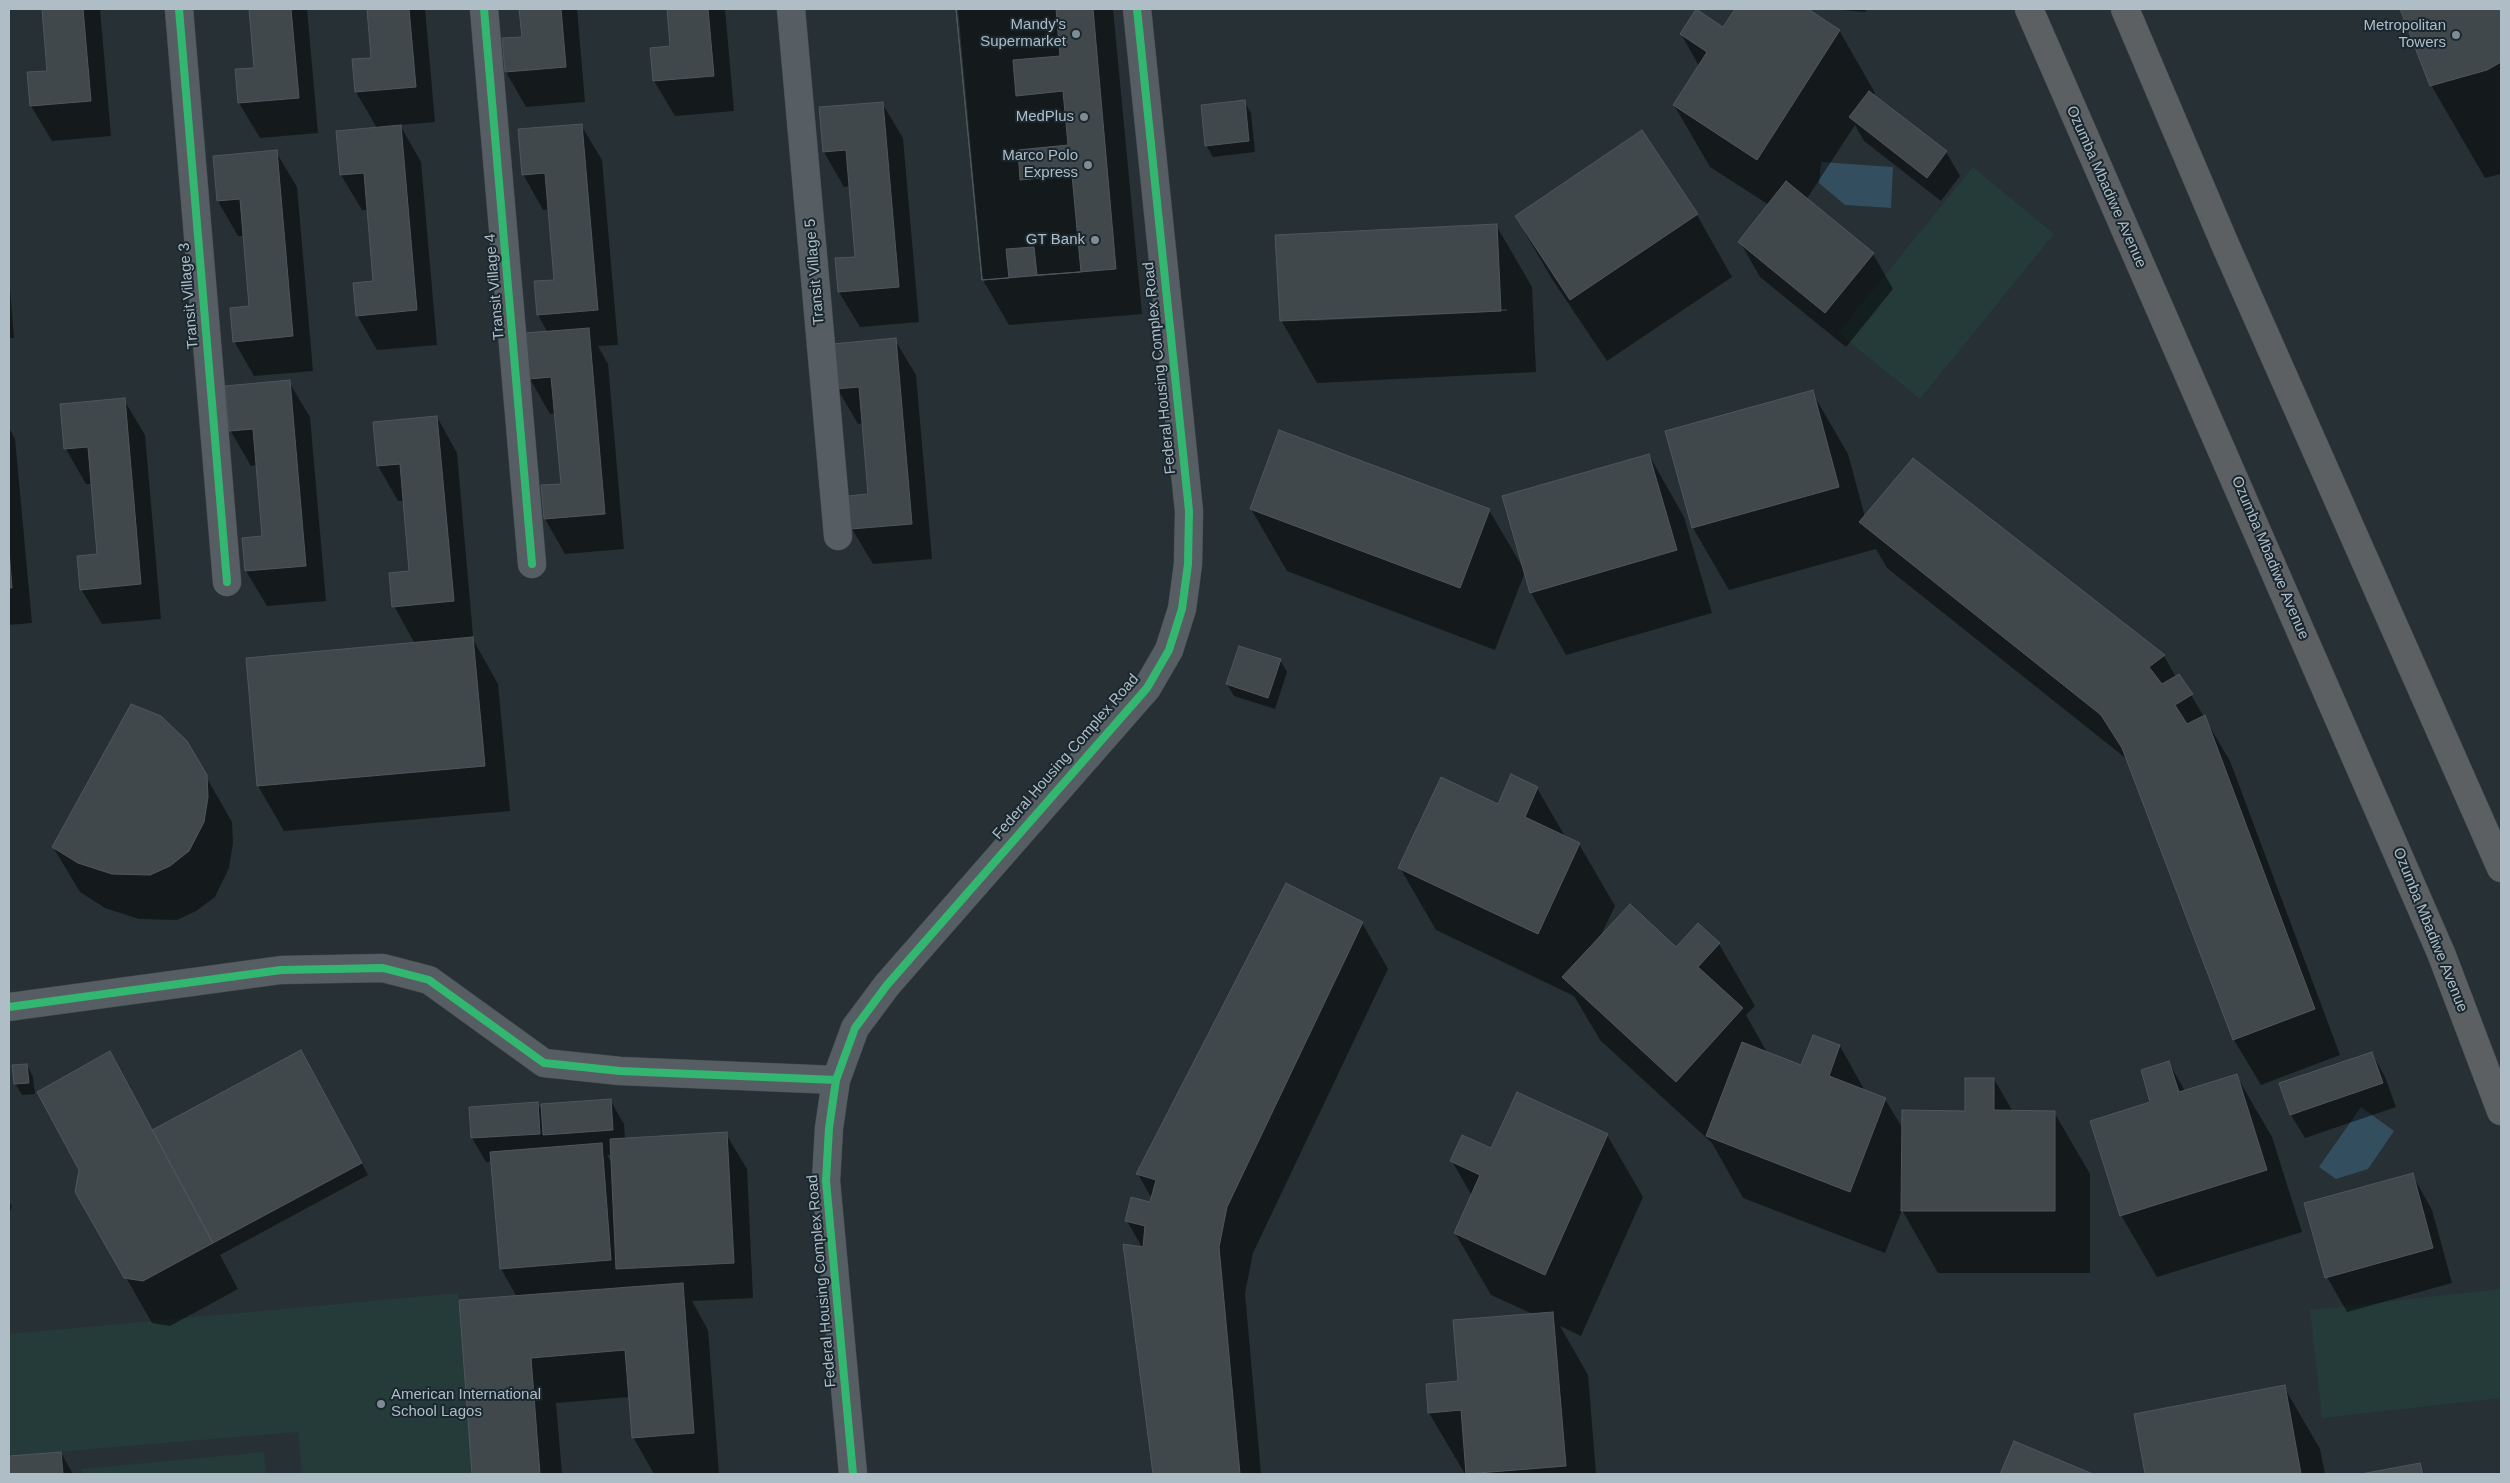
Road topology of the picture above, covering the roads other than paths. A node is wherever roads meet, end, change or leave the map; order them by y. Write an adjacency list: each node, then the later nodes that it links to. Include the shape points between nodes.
1 (179, 9): 9 (street, Transit Village 3)
2 (484, 9): 8 (street, Transit Village 4)
3 (792, 9): 7 (street, Transit Village 5)
4 (1137, 9): 12 (street, Federal Housing Complex Road, via 1189,511 1188,564 1182,609 1169,650 1147,688 888,984 855,1028)
5 (2029, 9): 13 (highway, Ozumba Mbadiwe Avenue, via 2437,944)
6 (2125, 9): 10 (highway, via 2224,242)
7 (838, 536)
8 (532, 564)
9 (227, 582)
10 (2501, 868)
11 (9, 1008): 12 (street, via 281,970 383,968 429,980 544,1063 620,1071)
12 (836, 1080): 14 (street, Federal Housing Complex Road, via 826,1181)
13 (2501, 1111)
14 (853, 1474)

